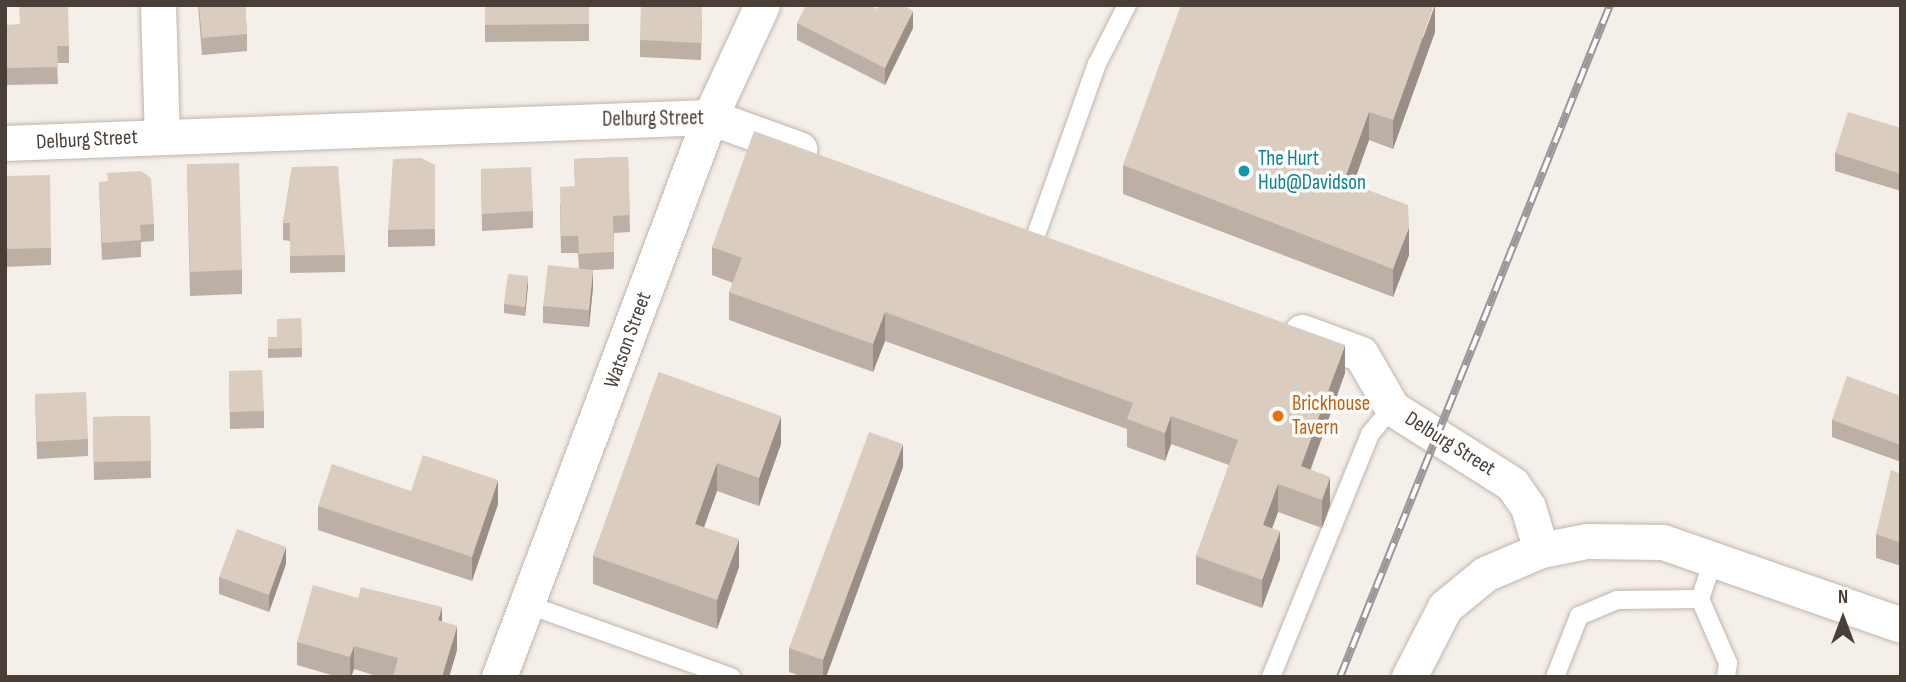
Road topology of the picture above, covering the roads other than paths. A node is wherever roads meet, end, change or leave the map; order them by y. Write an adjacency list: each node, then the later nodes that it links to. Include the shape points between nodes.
1 (158, 5): 5 (street)
2 (762, 5): 4 (street, Watson Street)
3 (1127, 5): 9 (lane, via 1097,64)
4 (710, 117): 5 (street, Delburg Street); 7 (street, Delburg Street); 16 (street, Watson Street)
5 (162, 136): 6 (street, Delburg Street)
6 (5, 143)
7 (828, 159)
8 (997, 221): 9 (street)
9 (1037, 235): 10 (street)
10 (1074, 249)
11 (1264, 318): 12 (street, Delburg Street, via 1361,354)
12 (1392, 408): 13 (street, Delburg Street, via 1512,484 1528,507); 20 (lane, via 1370,434)
13 (1541, 550): 14 (street, via 1640,540); 21 (street, via 1485,574 1445,607)
14 (1715, 555): 15 (lane); 17 (street)
15 (1700, 599): 22 (lane, via 1616,600 1579,616); 23 (lane, via 1728,663)
16 (526, 604): 18 (street, Watson Street); 19 (lane)
17 (1901, 625)
18 (499, 677)
19 (731, 677)
20 (1271, 677)
21 (1409, 677)
22 (1555, 677)
23 (1726, 677)

